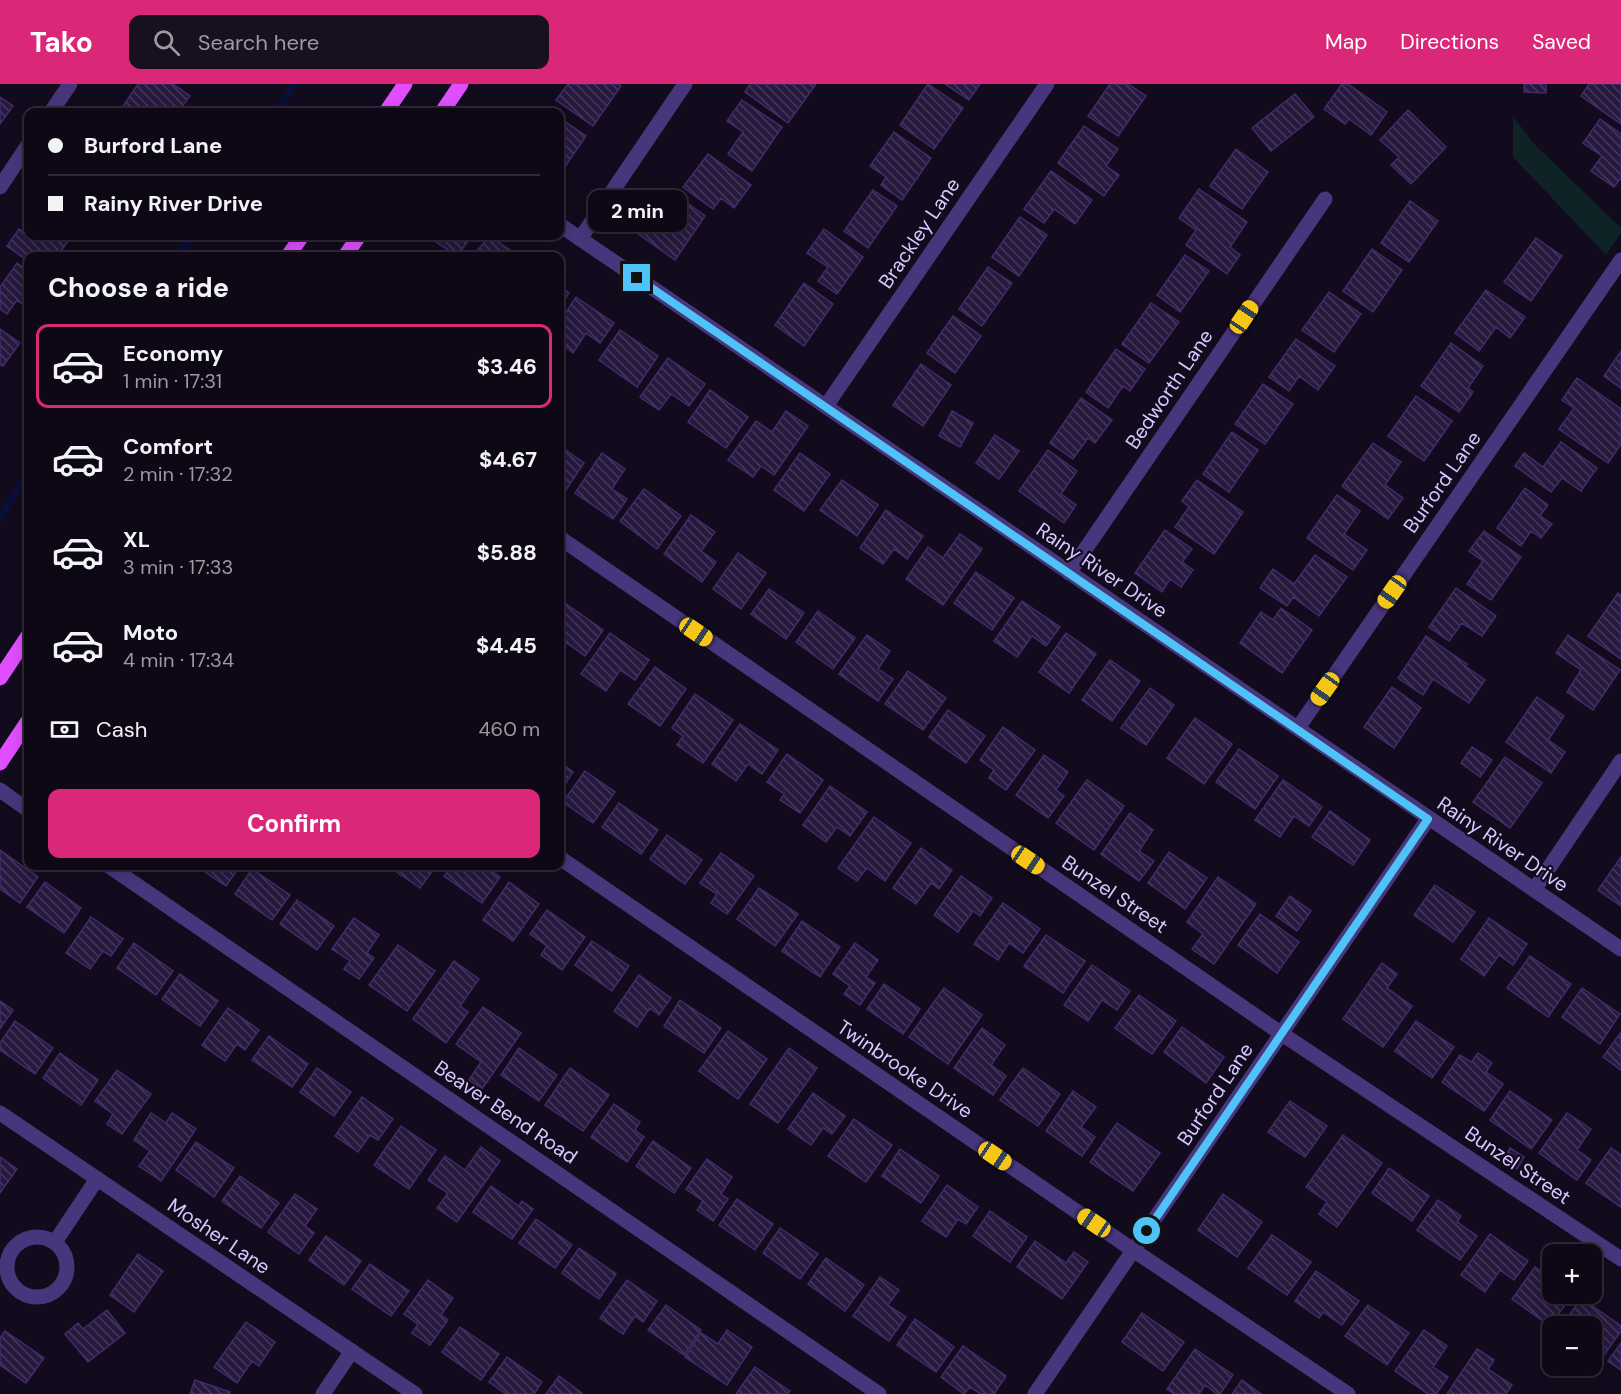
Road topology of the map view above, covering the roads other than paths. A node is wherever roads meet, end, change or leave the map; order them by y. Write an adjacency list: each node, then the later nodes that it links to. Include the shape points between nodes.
1 (70, 84): 6 (street)
2 (405, 84): 7 (main road)
3 (461, 84): 8 (main road)
4 (685, 84): 13 (street)
5 (1047, 84): 15 (street, Brackley Lane)
6 (54, 108)
7 (393, 108)
8 (445, 108)
9 (24, 151): 10 (street)
10 (0, 185)
11 (1325, 199): 17 (street, Bedworth Lane)
12 (564, 228): 13 (street, Rainy River Drive)
13 (580, 239): 15 (street, Rainy River Drive)
14 (1621, 260): 21 (street, Burford Lane)
15 (826, 406): 17 (street, Rainy River Drive)
16 (564, 541): 31 (street, Bunzel Street)
17 (1069, 573): 21 (street, Rainy River Drive)
18 (24, 642): 19 (main road)
19 (0, 678)
20 (24, 727): 23 (main road)
21 (1298, 728): 26 (street, Rainy River Drive)
22 (1621, 761): 29 (street)
23 (0, 763)
24 (0, 790): 25 (street)
25 (24, 807)
26 (1428, 819): 29 (street, Rainy River Drive); 31 (street, Burford Lane)
27 (564, 861): 35 (street, Twinbrooke Drive)
28 (115, 870): 40 (street, Beaver Bend Road)
29 (1534, 890): 30 (street, Rainy River Drive)
30 (1621, 949)
31 (1281, 1034): 35 (street, Burford Lane); 36 (street, Bunzel Street)
32 (0, 1113): 33 (street, Mosher Lane)
33 (97, 1179): 34 (street); 37 (street, Mosher Lane)
34 (55, 1242): 34 (street, via 33,1236 13,1249 7,1271 11,1283 30,1297 54,1293 62,1285 68,1262)
35 (1134, 1251): 41 (street, Burford Lane); 42 (street, Twinbrooke Drive)
36 (1621, 1258)
37 (352, 1351): 38 (street); 39 (street, Mosher Lane)
38 (323, 1394)
39 (415, 1394)
40 (879, 1394)
41 (1035, 1394)
42 (1347, 1394)

